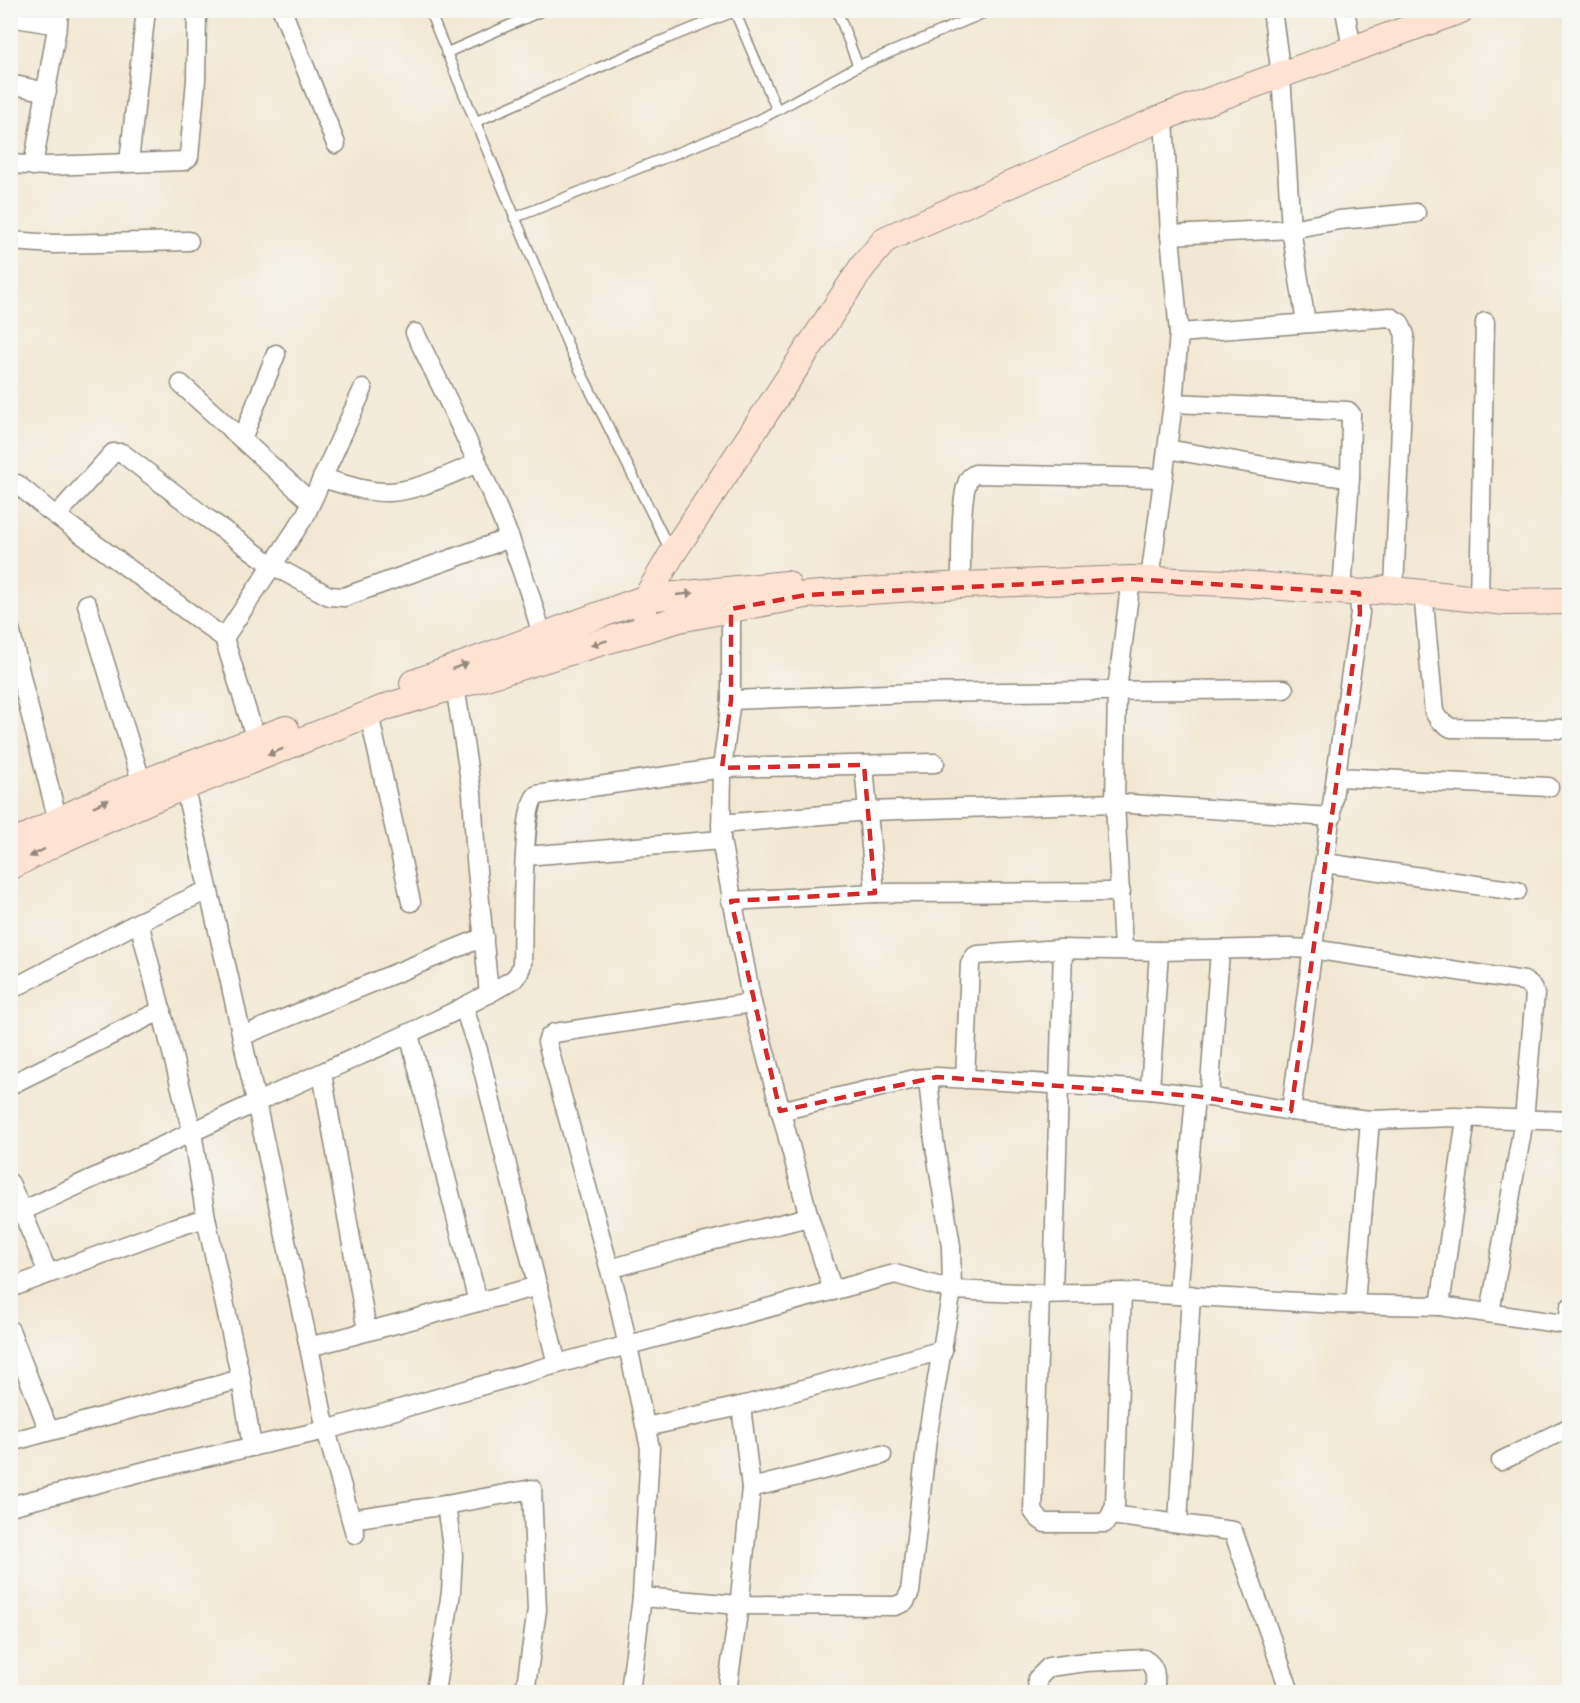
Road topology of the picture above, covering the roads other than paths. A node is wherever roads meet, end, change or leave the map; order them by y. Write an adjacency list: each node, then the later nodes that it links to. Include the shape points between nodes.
1 (146, 10): 25 (street)
2 (197, 10): 25 (street, via 189,157 184,161)
3 (282, 10): 24 (street)
4 (429, 10): 16 (lane)
5 (544, 10): 16 (lane)
6 (837, 10): 17 (lane)
7 (991, 10): 17 (lane)
8 (1272, 10): 18 (street)
9 (1345, 10): 15 (street)
10 (1461, 10): 13 (street)
11 (736, 11): 21 (lane); 23 (lane)
12 (10, 16): 14 (street)
13 (1422, 17): 15 (street)
14 (59, 18): 20 (street)
15 (1352, 50): 18 (street)
16 (446, 53): 23 (lane)
17 (858, 66): 21 (lane)
18 (1281, 75): 22 (street); 30 (street)
19 (10, 84): 20 (street)
20 (47, 92): 27 (street)
21 (777, 110): 29 (lane)
22 (1164, 117): 31 (street); 52 (street, via 886,239 863,266)
23 (475, 122): 29 (lane)
24 (336, 144)
25 (129, 162): 27 (street)
26 (10, 164): 27 (street)
27 (33, 166)
28 (1416, 213): 30 (street)
29 (514, 218): 52 (lane, via 570,350)
30 (1291, 229): 31 (street); 35 (street)
31 (1170, 235): 37 (street)
32 (10, 241): 33 (street)
33 (189, 241)
34 (1485, 322): 61 (street)
35 (1306, 323): 37 (street); 57 (street, via 1390,318 1404,329)
36 (415, 333): 44 (street)
37 (1179, 333): 41 (street)
38 (276, 354): 42 (street)
39 (181, 384): 42 (street)
40 (363, 389): 45 (street)
41 (1173, 403): 43 (street); 47 (street, via 1348,411 1352,417)
42 (242, 439): 49 (street)
43 (1167, 449): 46 (street); 47 (street)
44 (478, 463): 45 (street, via 414,488 389,492); 51 (street)
45 (322, 478): 49 (street)
46 (1163, 478): 54 (street); 55 (street, via 975,474 967,482)
47 (1350, 478): 56 (street)
48 (17, 484): 50 (street)
49 (311, 502): 53 (street)
50 (57, 515): 53 (street, via 118,452); 66 (street)
51 (510, 538): 53 (street, via 344,597 329,596); 67 (street)
52 (672, 554): 59 (street)
53 (272, 565): 66 (street)
54 (1145, 575): 55 (street, via 1108,564); 56 (street, via 1224,567); 70 (street)
55 (961, 577): 60 (street)
56 (1351, 585): 57 (street, via 1368,580); 80 (street, via 1360,613)
57 (1390, 589): 58 (street)
58 (1423, 592): 61 (street); 74 (street, via 1434,712 1439,720 1451,728)
59 (646, 598): 60 (street, one-way to 60); 65 (street); 67 (street)
60 (731, 599): 65 (street); 72 (street)
61 (1479, 599): 62 (street)
62 (1569, 601)
63 (87, 604): 81 (street)
64 (10, 628): 71 (street)
65 (640, 630): 67 (street, one-way to 67)
66 (224, 638): 75 (street)
67 (545, 647): 68 (street); 75 (street, one-way to 67)
68 (455, 686): 73 (street); 99 (street, via 472,793)
69 (1284, 689): 70 (street)
70 (1117, 690): 72 (street); 83 (street)
71 (17, 692): 86 (street)
72 (731, 700): 78 (street)
73 (369, 714): 79 (street, one-way to 79); 97 (street)
74 (1569, 729)
75 (256, 740): 79 (street)
76 (935, 763): 77 (street)
77 (864, 765): 78 (street); 84 (street)
78 (722, 768): 87 (street); 89 (street, via 537,795 529,807)
79 (182, 777): 81 (street); 91 (street, one-way to 91, via 151,800); 92 (street)
80 (1337, 777): 82 (street); 85 (street)
81 (142, 784): 86 (street, one-way to 81)
82 (1549, 787)
83 (1115, 803): 84 (street); 85 (street); 94 (street)
84 (868, 811): 87 (street); 95 (street)
85 (1332, 817): 90 (street)
86 (58, 821): 88 (street)
87 (721, 832): 89 (street); 96 (street)
88 (10, 846)
89 (525, 856): 106 (street, via 522,964 514,979)
90 (1325, 863): 93 (street); 102 (street)
91 (10, 867)
92 (208, 890): 98 (street); 111 (street)
93 (1517, 891)
94 (1121, 892): 95 (street); 100 (street)
95 (875, 893): 96 (street)
96 (731, 901): 107 (street)
97 (411, 902)
98 (139, 921): 105 (street); 109 (street)
99 (484, 937): 106 (street); 111 (street)
100 (1123, 948): 101 (street); 103 (street)
101 (1063, 949): 114 (street, via 978,955 971,960); 115 (street)
102 (1312, 949): 104 (street); 121 (street); 124 (street, via 1524,981 1532,987 1535,994)
103 (1159, 951): 104 (street); 117 (street)
104 (1220, 951): 118 (street)
105 (10, 990)
106 (489, 994): 108 (street)
107 (752, 1003): 120 (street); 131 (street, via 554,1033 549,1037 547,1042)
108 (464, 1008): 110 (street); 133 (street)
109 (162, 1010): 116 (street); 126 (street)
110 (409, 1035): 112 (street); 140 (street)
111 (242, 1036): 119 (street)
112 (322, 1073): 119 (street); 146 (street)
113 (928, 1078): 114 (street); 120 (street); 135 (street, via 951,1246)
114 (965, 1079): 115 (street)
115 (1060, 1084): 117 (street); 138 (street)
116 (10, 1085)
117 (1150, 1090): 118 (street)
118 (1202, 1096): 121 (street); 139 (street)
119 (256, 1103): 126 (street); 148 (street)
120 (780, 1111): 129 (street)
121 (1291, 1111): 123 (street)
122 (1466, 1118): 123 (street); 124 (street); 142 (street)
123 (1370, 1120): 141 (street)
124 (1524, 1120): 125 (street); 143 (street)
125 (1569, 1121)
126 (192, 1132): 128 (street); 130 (street)
127 (10, 1183): 128 (street)
128 (22, 1211): 132 (street)
129 (809, 1217): 131 (street); 136 (street)
130 (206, 1218): 132 (street); 151 (street)
131 (610, 1269): 147 (street)
132 (48, 1273): 134 (street)
133 (538, 1286): 140 (street); 150 (street)
134 (10, 1288)
135 (952, 1290): 136 (street, via 895,1274); 138 (street); 149 (street)
136 (833, 1291): 147 (street)
137 (1122, 1292): 138 (street); 139 (street); 164 (street, via 1115,1505)
138 (1047, 1293): 164 (street, via 1033,1511 1046,1523 1105,1523)
139 (1184, 1295): 141 (street); 165 (street)
140 (478, 1302): 146 (street)
141 (1355, 1304): 142 (street)
142 (1440, 1306): 143 (street)
143 (1490, 1313): 144 (street)
144 (1569, 1319)
145 (10, 1330): 156 (street)
146 (368, 1331): 148 (street)
147 (629, 1345): 150 (street); 153 (street)
148 (309, 1347): 155 (street)
149 (943, 1350): 152 (street); 167 (street, via 927,1438 910,1592 905,1602 895,1606)
150 (557, 1364): 155 (street)
151 (241, 1379): 156 (street); 158 (street)
152 (741, 1406): 153 (street); 161 (street)
153 (646, 1427): 166 (street, via 651,1448)
154 (1569, 1427): 160 (street)
155 (326, 1430): 158 (street); 162 (street, via 353,1527)
156 (49, 1431): 157 (street)
157 (10, 1442)
158 (252, 1447): 163 (street)
159 (882, 1455): 161 (street)
160 (1501, 1461)
161 (751, 1488): 167 (street)
162 (446, 1505): 168 (street, via 453,1555 452,1592); 169 (street, via 532,1488 537,1611)
163 (10, 1506)
164 (1111, 1515): 165 (street)
165 (1178, 1523): 174 (street, via 1233,1531)
166 (642, 1597): 167 (street); 170 (street)
167 (739, 1605): 171 (street)
168 (435, 1692)
169 (525, 1692)
170 (630, 1692)
171 (727, 1692)
172 (1038, 1692): 173 (street, via 1037,1679 1049,1667 1144,1659 1155,1671)
173 (1155, 1692)
174 (1290, 1692)

